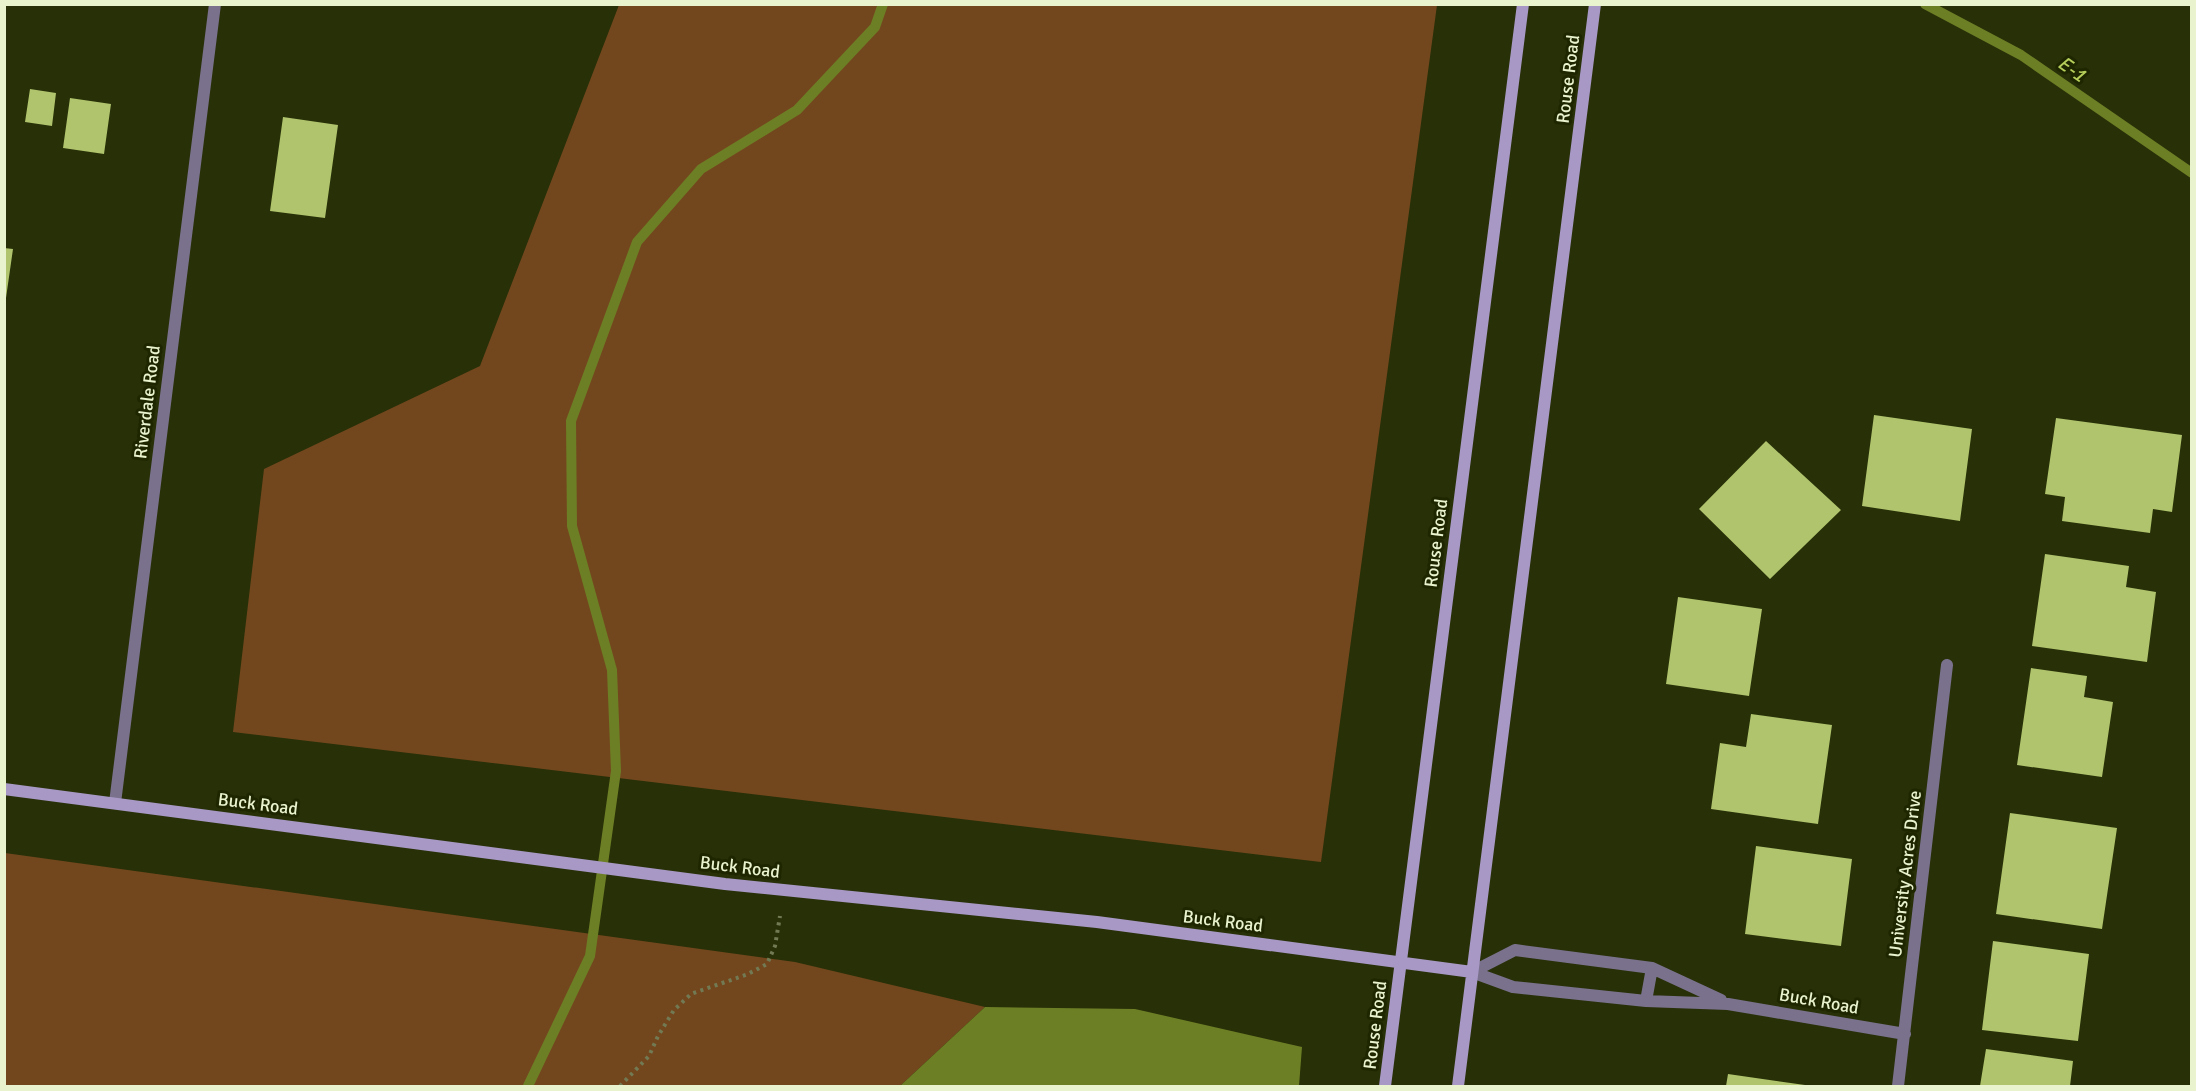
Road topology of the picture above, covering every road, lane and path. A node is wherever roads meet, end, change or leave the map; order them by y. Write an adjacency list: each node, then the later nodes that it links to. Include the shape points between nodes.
1 (215, 4): 6 (street, Riverdale Road)
2 (1523, 4): 8 (street, Rouse Road)
3 (1595, 4): 10 (street, Rouse Road)
4 (1947, 665): 13 (street, University Acres Drive)
5 (4, 789): 6 (street, Buck Road)
6 (116, 803): 8 (street, Buck Road, via 725,884 1097,922)
7 (780, 916): 14 (path, via 775,946 767,964 692,994 674,1010 650,1056)
8 (1401, 962): 10 (street, Buck Road); 15 (street, Rouse Road)
9 (1652, 968): 10 (street, Buck Road, via 1515,950); 11 (street); 12 (street, Buck Road)
10 (1472, 972): 11 (street, Buck Road, via 1513,987); 16 (street, Rouse Road)
11 (1646, 1001): 12 (street, Buck Road)
12 (1728, 1004): 13 (street, Buck Road)
13 (1905, 1034): 17 (street, University Acres Drive)
14 (620, 1086)
15 (1385, 1086)
16 (1458, 1086)
17 (1898, 1086)

